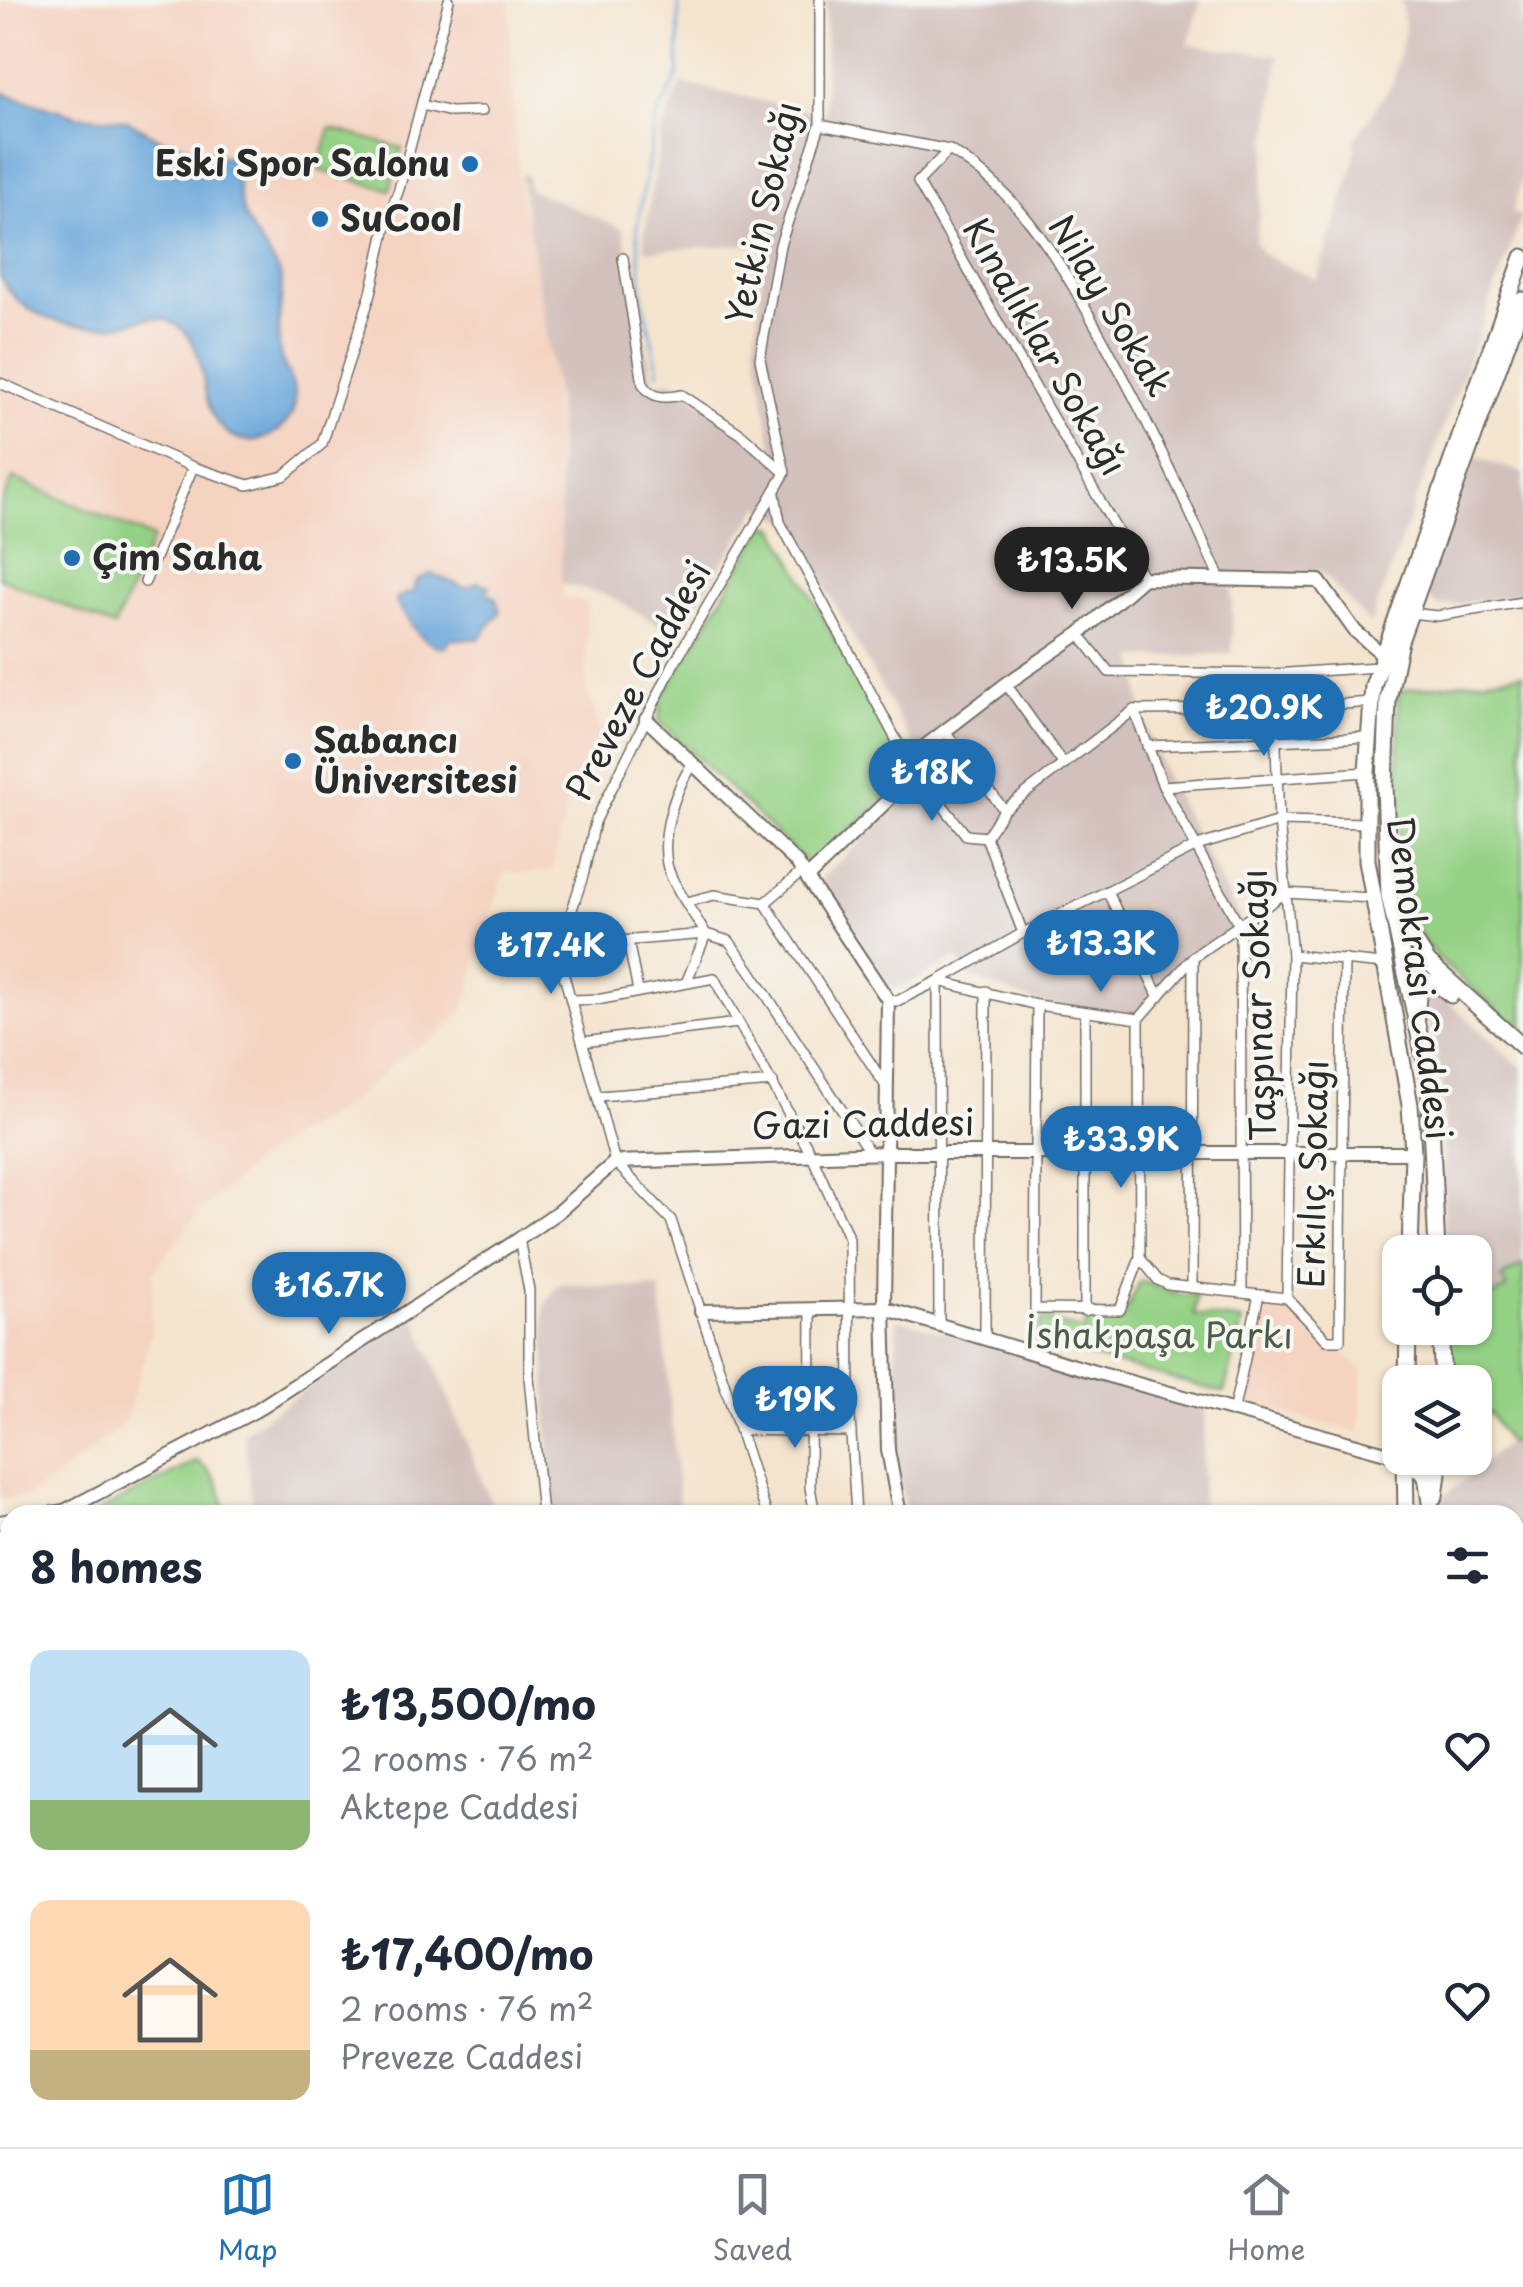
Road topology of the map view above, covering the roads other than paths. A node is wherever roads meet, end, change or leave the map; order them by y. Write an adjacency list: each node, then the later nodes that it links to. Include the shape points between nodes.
1 (449, 0): 3 (street)
2 (820, 0): 5 (street, Yetkin Sokağı)
3 (422, 105): 4 (street); 11 (street, via 322,444 284,476 248,485)
4 (482, 111)
5 (820, 125): 6 (street, Nilay Sokak); 12 (street, Yetkin Sokağı, via 780,244 760,359)
6 (948, 150): 14 (street, Kınalıklar Sokağı, via 918,182); 15 (street, Nilay Sokak, via 1037,227 1059,260 1130,388)
7 (1523, 256): 18 (main road, Demokrasi Caddesi)
8 (623, 258): 12 (street, via 647,392 662,399 682,395)
9 (1523, 300): 18 (main road, Demokrasi Caddesi)
10 (0, 383): 11 (street)
11 (193, 467): 16 (street)
12 (785, 473): 13 (street)
13 (775, 494): 26 (street, Preveze Caddesi); 31 (street, via 780,522)
14 (1144, 578): 15 (street); 19 (street)
15 (1222, 581): 20 (street, via 1319,581)
16 (145, 582)
17 (1523, 602): 18 (street)
18 (1403, 616): 20 (main road, Demokrasi Caddesi); 45 (main road, Demokrasi Caddesi, via 1388,700)
19 (1079, 634): 21 (street, via 1109,672); 22 (street)
20 (1380, 660): 21 (street); 23 (main road, Demokrasi Caddesi)
21 (1273, 674): 24 (street, Taşpınar Sokağı)
22 (1006, 684): 27 (street); 33 (street)
23 (1372, 702): 24 (street); 28 (main road, Demokrasi Caddesi)
24 (1272, 709): 25 (street); 29 (street, Taşpınar Sokağı)
25 (1134, 710): 30 (street); 33 (street)
26 (646, 719): 32 (street); 53 (street, Preveze Caddesi, via 595,822)
27 (945, 731): 31 (street); 37 (street)
28 (1369, 737): 29 (street); 34 (main road, Demokrasi Caddesi)
29 (1275, 740): 30 (street); 35 (street, Taşpınar Sokağı)
30 (1147, 746): 36 (street)
31 (907, 760): 40 (street, via 966,835); 42 (street, via 888,799)
32 (692, 764): 42 (street); 47 (street, via 677,788 666,866)
33 (1064, 765): 37 (street)
34 (1367, 772): 35 (street); 39 (main road, Demokrasi Caddesi)
35 (1277, 778): 36 (street); 38 (street, Taşpınar Sokağı)
36 (1164, 786): 41 (street)
37 (1004, 810): 40 (street)
38 (1279, 821): 39 (street); 41 (street); 44 (street, Taşpınar Sokağı)
39 (1366, 823): 46 (main road, Demokrasi Caddesi)
40 (986, 837): 50 (street)
41 (1197, 846): 43 (street); 49 (street)
42 (806, 874): 48 (street); 67 (street)
43 (1108, 891): 50 (street); 64 (street)
44 (1286, 893): 46 (street); 49 (street); 54 (street, Taşpınar Sokağı)
45 (1389, 895): 58 (main road, Demokrasi Caddesi); 59 (main road, via 1409,936)
46 (1372, 898): 57 (main road, Demokrasi Caddesi)
47 (687, 902): 48 (street, via 714,895); 51 (street)
48 (765, 903): 77 (street)
49 (1240, 927): 55 (street); 88 (street)
50 (1023, 933): 60 (street)
51 (706, 934): 52 (street); 61 (street); 80 (street, via 729,941)
52 (628, 941): 53 (street); 62 (street)
53 (560, 946): 66 (street)
54 (1292, 955): 56 (street); 89 (street, Taşpınar Sokağı)
55 (1193, 957): 64 (street); 87 (street)
56 (1344, 959): 57 (street); 90 (street, Erkılıç Sokağı)
57 (1383, 964): 65 (main road, Demokrasi Caddesi)
58 (1406, 976): 59 (main road, via 1423,970); 65 (main road); 72 (main road, Demokrasi Caddesi)
59 (1446, 979): 74 (main road)
60 (938, 981): 63 (street); 67 (street); 82 (street)
61 (686, 982): 62 (street); 71 (street, via 714,978)
62 (638, 990): 66 (street)
63 (986, 991): 68 (street); 83 (street)
64 (1160, 997): 70 (street)
65 (1390, 998): 91 (main road, Demokrasi Caddesi)
66 (572, 1000): 73 (street)
67 (888, 1000): 77 (street)
68 (1037, 1005): 69 (street); 84 (street)
69 (1085, 1013): 70 (street); 85 (street)
70 (1140, 1018): 86 (street)
71 (738, 1023): 73 (street); 76 (street)
72 (1419, 1036): 75 (main road, via 1417,995 1423,984 1433,983); 79 (main road, Demokrasi Caddesi)
73 (583, 1042): 78 (street)
74 (1523, 1047)
75 (1523, 1058)
76 (773, 1082): 78 (street); 92 (street)
77 (888, 1088): 81 (street)
78 (599, 1096): 93 (street)
79 (1431, 1128): 91 (main road, via 1424,1147); 95 (main road, Demokrasi Caddesi)
80 (870, 1153): 81 (street, Gazi Caddesi); 92 (street, Gazi Caddesi)
81 (887, 1153): 82 (street, Gazi Caddesi); 102 (street)
82 (940, 1153): 83 (street, Gazi Caddesi); 107 (street)
83 (988, 1153): 84 (street, Gazi Caddesi); 108 (street)
84 (1036, 1153): 85 (street, Gazi Caddesi); 106 (street, via 1035,1309)
85 (1086, 1153): 86 (street, Gazi Caddesi); 106 (street)
86 (1140, 1153): 87 (street, Gazi Caddesi); 97 (street)
87 (1192, 1153): 88 (street, Gazi Caddesi); 98 (street)
88 (1242, 1153): 89 (street, Gazi Caddesi); 99 (street)
89 (1292, 1153): 90 (street, Gazi Caddesi); 101 (street, Taşpınar Sokağı)
90 (1342, 1153): 91 (street, Gazi Caddesi); 101 (street, Erkılıç Sokağı, via 1340,1340 1328,1340)
91 (1413, 1153): 94 (main road, Demokrasi Caddesi)
92 (811, 1154): 93 (street, Gazi Caddesi); 104 (street, via 849,1239)
93 (615, 1162): 96 (street); 105 (street, via 672,1220)
94 (1411, 1235)
95 (1435, 1235)
96 (519, 1239): 117 (street, via 256,1411); 118 (street, via 529,1290)
97 (1140, 1258): 98 (street, Erkılıç Sokağı, via 1158,1280); 106 (street, via 1120,1310)
98 (1192, 1288): 99 (street, Erkılıç Sokağı)
99 (1242, 1293): 100 (street, Erkılıç Sokağı)
100 (1259, 1295): 101 (street, Erkılıç Sokağı); 109 (street)
101 (1287, 1298)
102 (884, 1308): 104 (street); 107 (street); 122 (street, via 888,1450)
103 (811, 1309): 104 (street); 105 (street); 111 (street)
104 (850, 1310): 112 (street)
105 (701, 1311): 110 (street)
106 (1085, 1311)
107 (940, 1325): 108 (street)
108 (986, 1339): 109 (street)
109 (1234, 1408): 113 (street)
110 (740, 1430): 111 (street); 119 (street)
111 (810, 1432): 112 (street); 120 (street)
112 (851, 1432): 121 (street)
113 (1382, 1452)
114 (1404, 1475): 123 (main road)
115 (1425, 1475): 124 (main road)
116 (1438, 1475): 125 (main road)
117 (76, 1505)
118 (541, 1505)
119 (764, 1505)
120 (813, 1505)
121 (855, 1505)
122 (898, 1505)
123 (1405, 1505)
124 (1430, 1505)
125 (1433, 1505)

